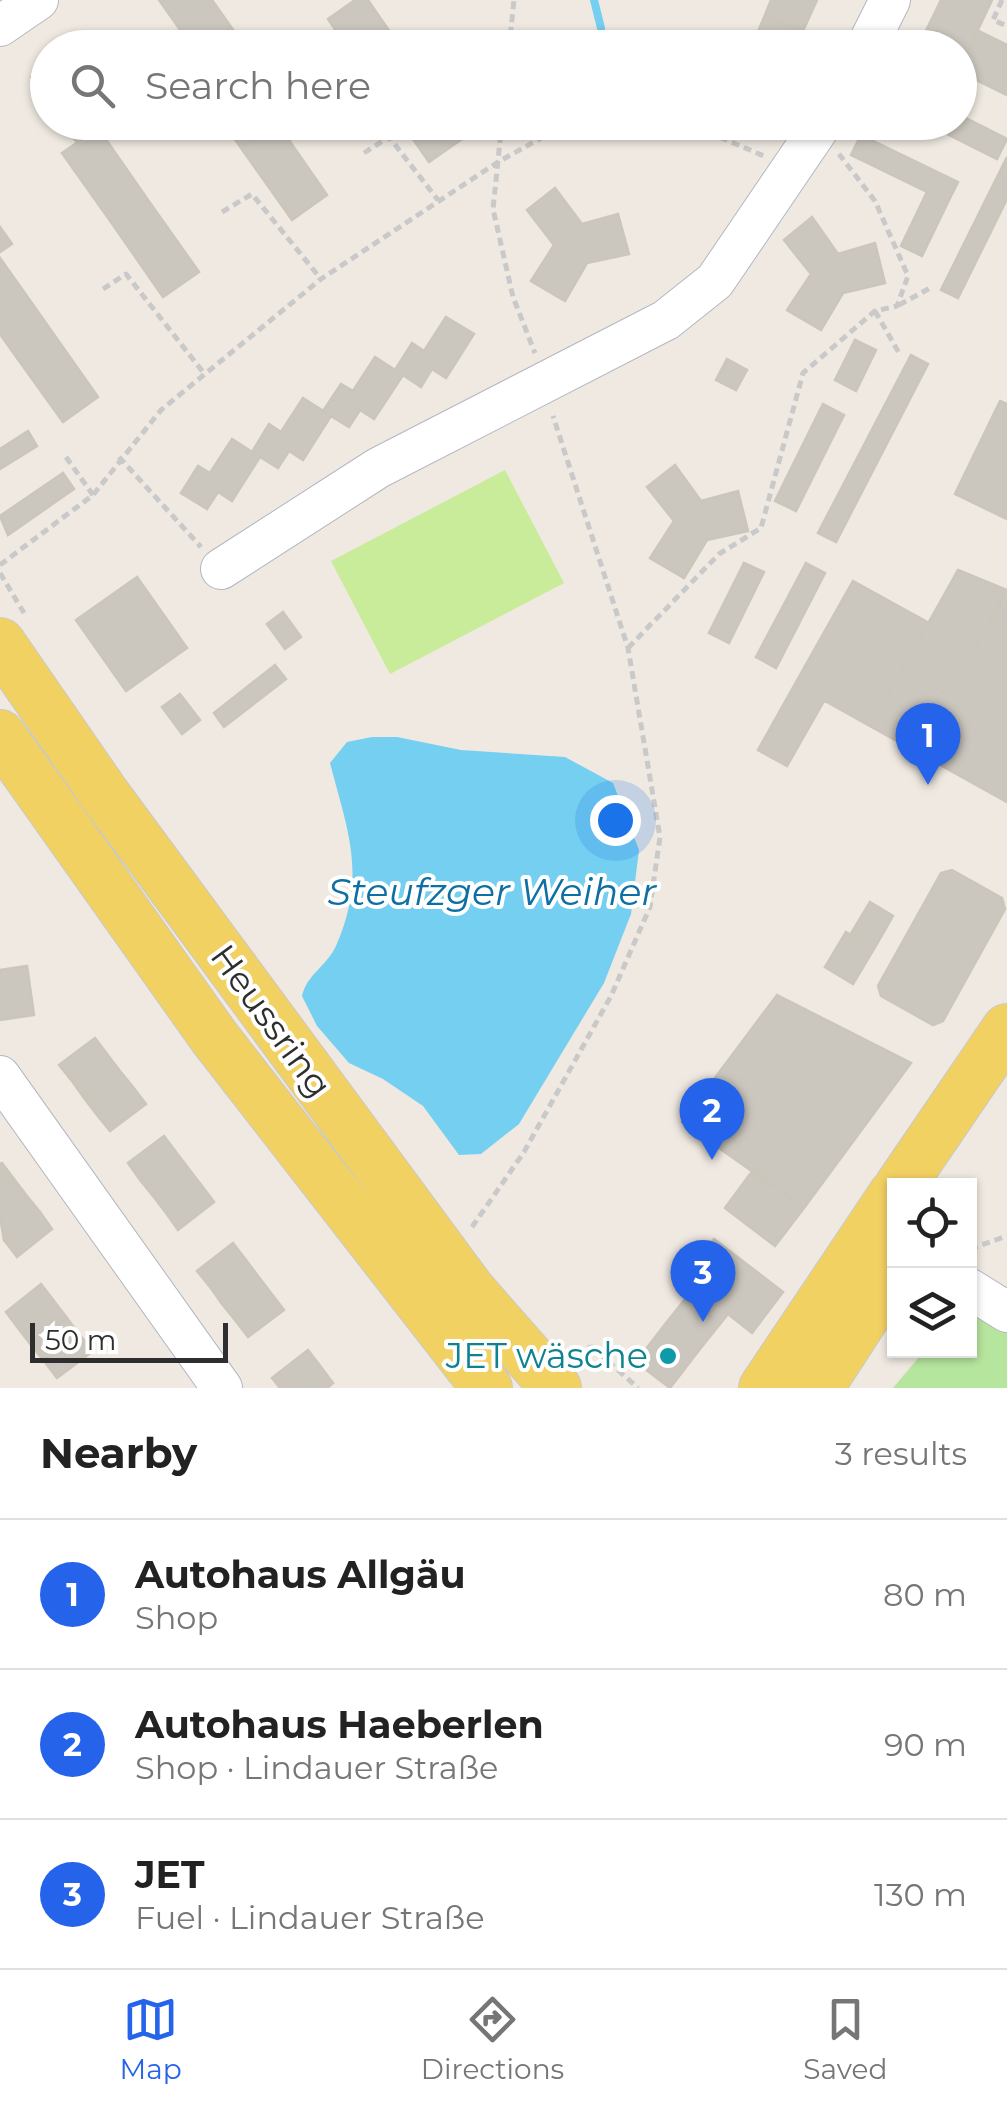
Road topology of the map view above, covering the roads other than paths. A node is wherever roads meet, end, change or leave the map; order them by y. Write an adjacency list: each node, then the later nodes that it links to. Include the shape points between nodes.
1 (38, 0): 3 (street)
2 (890, 0): 4 (street)
3 (0, 26)
4 (875, 30)
5 (812, 140): 6 (street, via 715,282 666,320 378,468)
6 (221, 569)
7 (0, 643): 18 (main road, Heussring, via 470,1290)
8 (0, 736): 20 (main road, Heussring, via 214,1037)
9 (1007, 1029): 12 (main road)
10 (1007, 1060): 13 (main road)
11 (0, 1076): 19 (street)
12 (912, 1178)
13 (945, 1178)
14 (887, 1217): 21 (main road)
15 (887, 1282): 22 (main road)
16 (977, 1293): 17 (street)
17 (1007, 1312)
18 (562, 1370)
19 (222, 1388)
20 (486, 1388)
21 (764, 1388)
22 (818, 1388)

